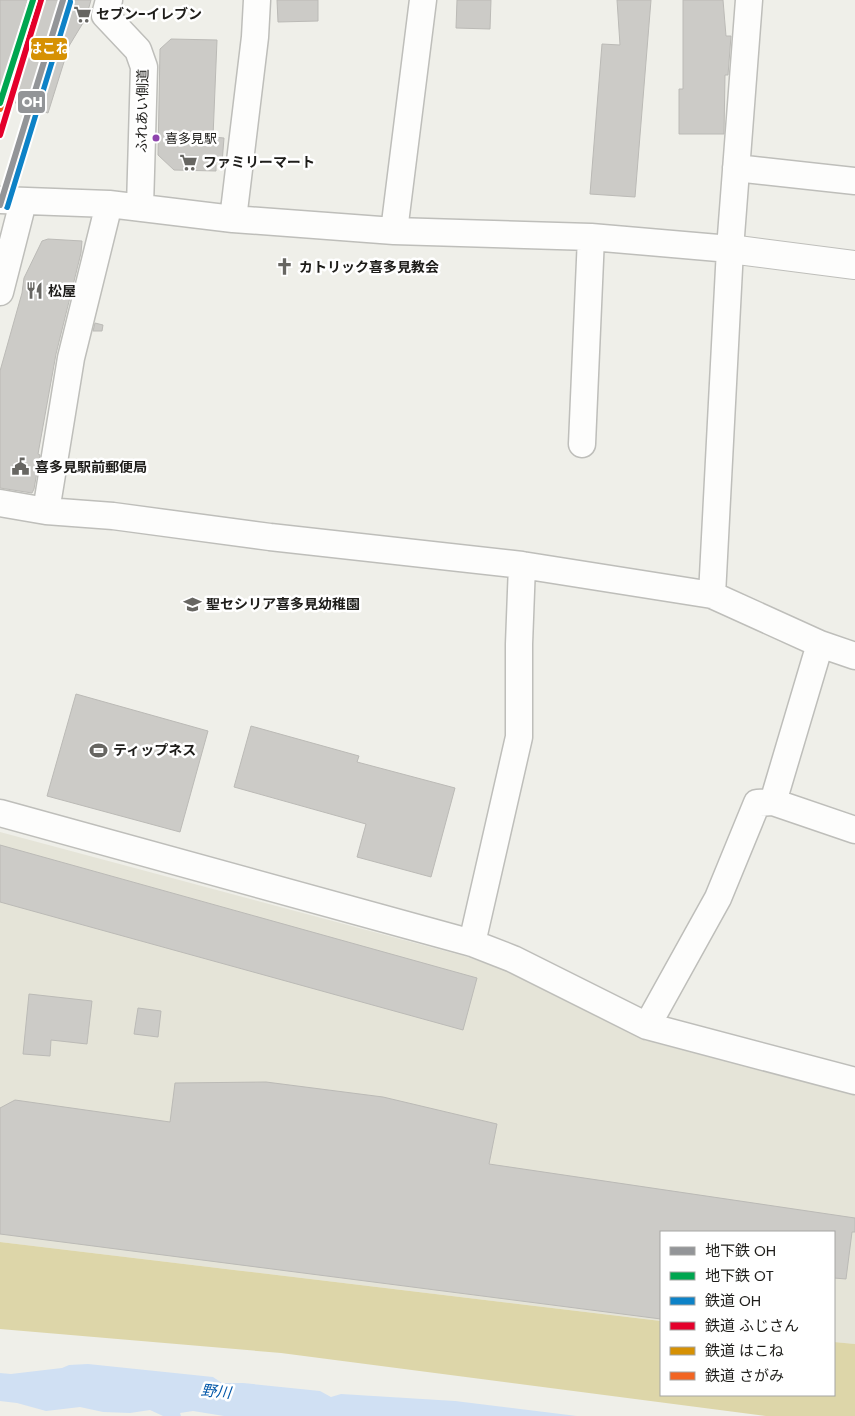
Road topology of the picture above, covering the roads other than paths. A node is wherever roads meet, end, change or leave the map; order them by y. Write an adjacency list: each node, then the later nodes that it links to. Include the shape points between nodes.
1 (109, 0): 9 (street, ふれあい側道, via 105,14 138,50 144,67)
2 (257, 0): 10 (street)
3 (422, 0): 11 (street)
4 (749, 0): 5 (street)
5 (736, 168): 6 (street); 13 (street)
6 (855, 181)
7 (12, 201): 8 (street); 15 (street)
8 (109, 204): 9 (street); 18 (street, via 71,358)
9 (140, 207): 10 (street)
10 (233, 219): 11 (street)
11 (394, 231): 12 (street)
12 (591, 237): 13 (street); 16 (street)
13 (730, 249): 14 (street); 20 (street)
14 (855, 265)
15 (0, 292)
16 (582, 444)
17 (0, 503): 18 (street)
18 (46, 511): 19 (street, via 113,516)
19 (522, 565): 20 (street); 26 (street, via 518,644 519,737)
20 (712, 595): 21 (street)
21 (820, 644): 22 (street); 23 (street)
22 (855, 656)
23 (773, 802): 25 (street); 27 (street, via 757,803 718,898)
24 (0, 813): 26 (street)
25 (855, 830)
26 (472, 943): 27 (street, via 513,959)
27 (647, 1026): 28 (street)
28 (855, 1081)

